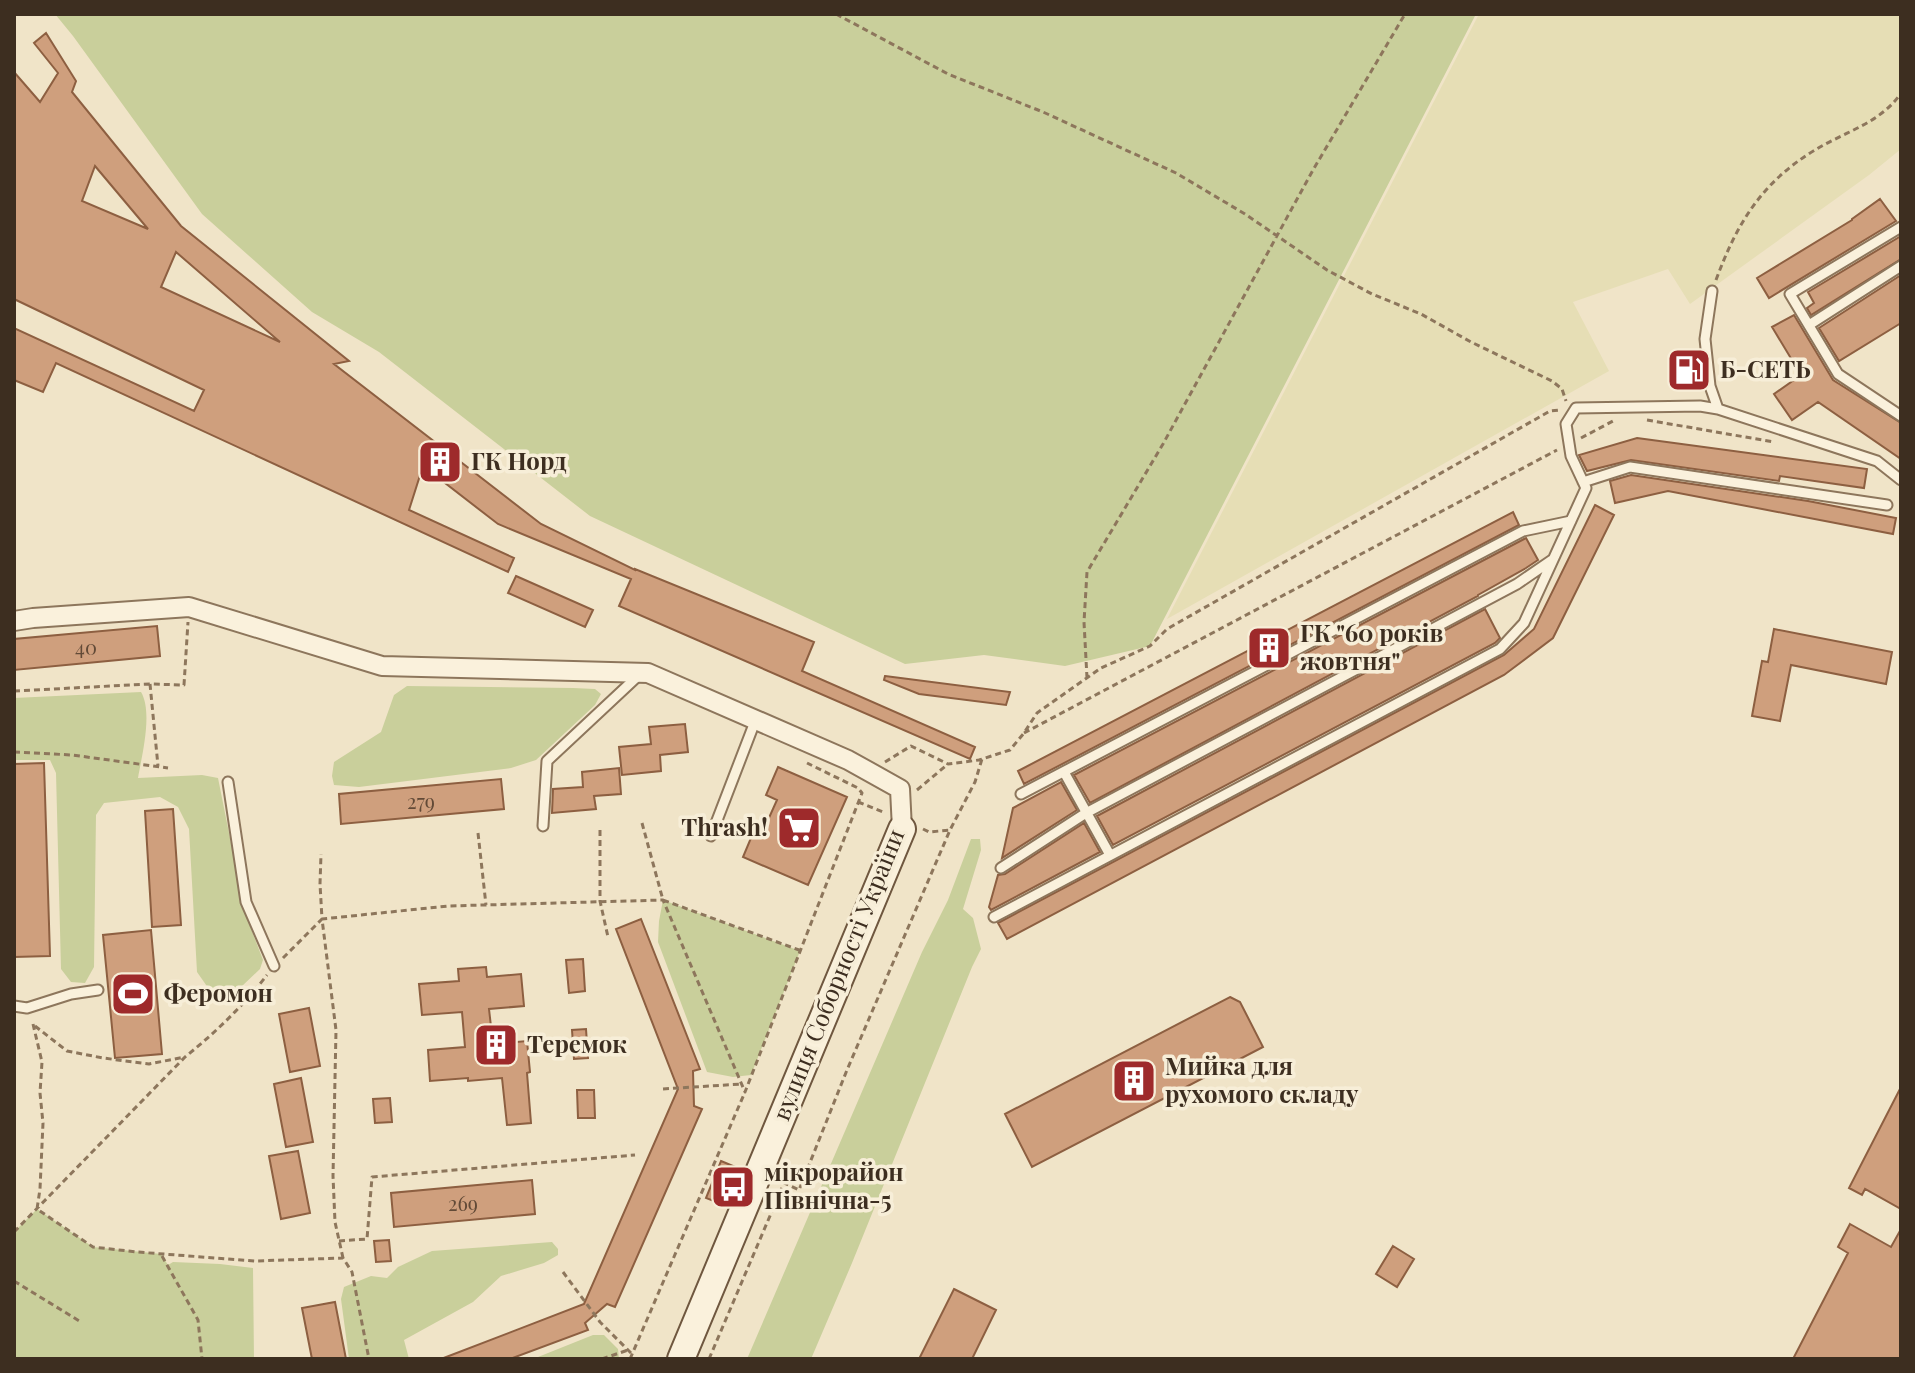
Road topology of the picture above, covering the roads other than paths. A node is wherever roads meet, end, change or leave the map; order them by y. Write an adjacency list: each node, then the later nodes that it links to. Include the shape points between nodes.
1 (1901, 227): 4 (lane, via 1790,294)
2 (1901, 266): 4 (lane)
3 (1712, 291): 5 (lane, via 1705,339)
4 (1809, 325): 6 (lane, via 1838,374)
5 (1718, 409): 7 (lane, via 1877,461); 8 (lane, via 1576,408 1566,424 1571,456)
6 (1901, 416)
7 (1901, 480)
8 (1583, 482): 9 (lane, via 1630,467); 10 (lane, via 1586,488)
9 (1887, 505)
10 (1571, 521): 11 (lane); 15 (lane, via 1523,531)
11 (1554, 559): 18 (lane, via 1517,584); 22 (lane, via 1524,623 1500,649)
12 (14, 621): 13 (street, вулиця Соборності України, via 189,607 382,666)
13 (642, 673): 14 (street, вулиця Соборності України); 20 (lane, via 547,761)
14 (756, 719): 19 (street, вулиця Соборності України, via 900,789); 21 (lane)
15 (1064, 772): 17 (lane); 18 (lane)
16 (228, 782): 25 (lane, via 246,902)
17 (1021, 794)
18 (1086, 813): 22 (lane); 23 (lane)
19 (901, 816): 28 (street, вулиця Соборності України)
20 (543, 826)
21 (711, 836)
22 (1110, 855): 24 (lane)
23 (1001, 868)
24 (994, 917)
25 (274, 966)
26 (98, 990): 27 (lane, via 27,1008)
27 (14, 1006)
28 (681, 1359)

